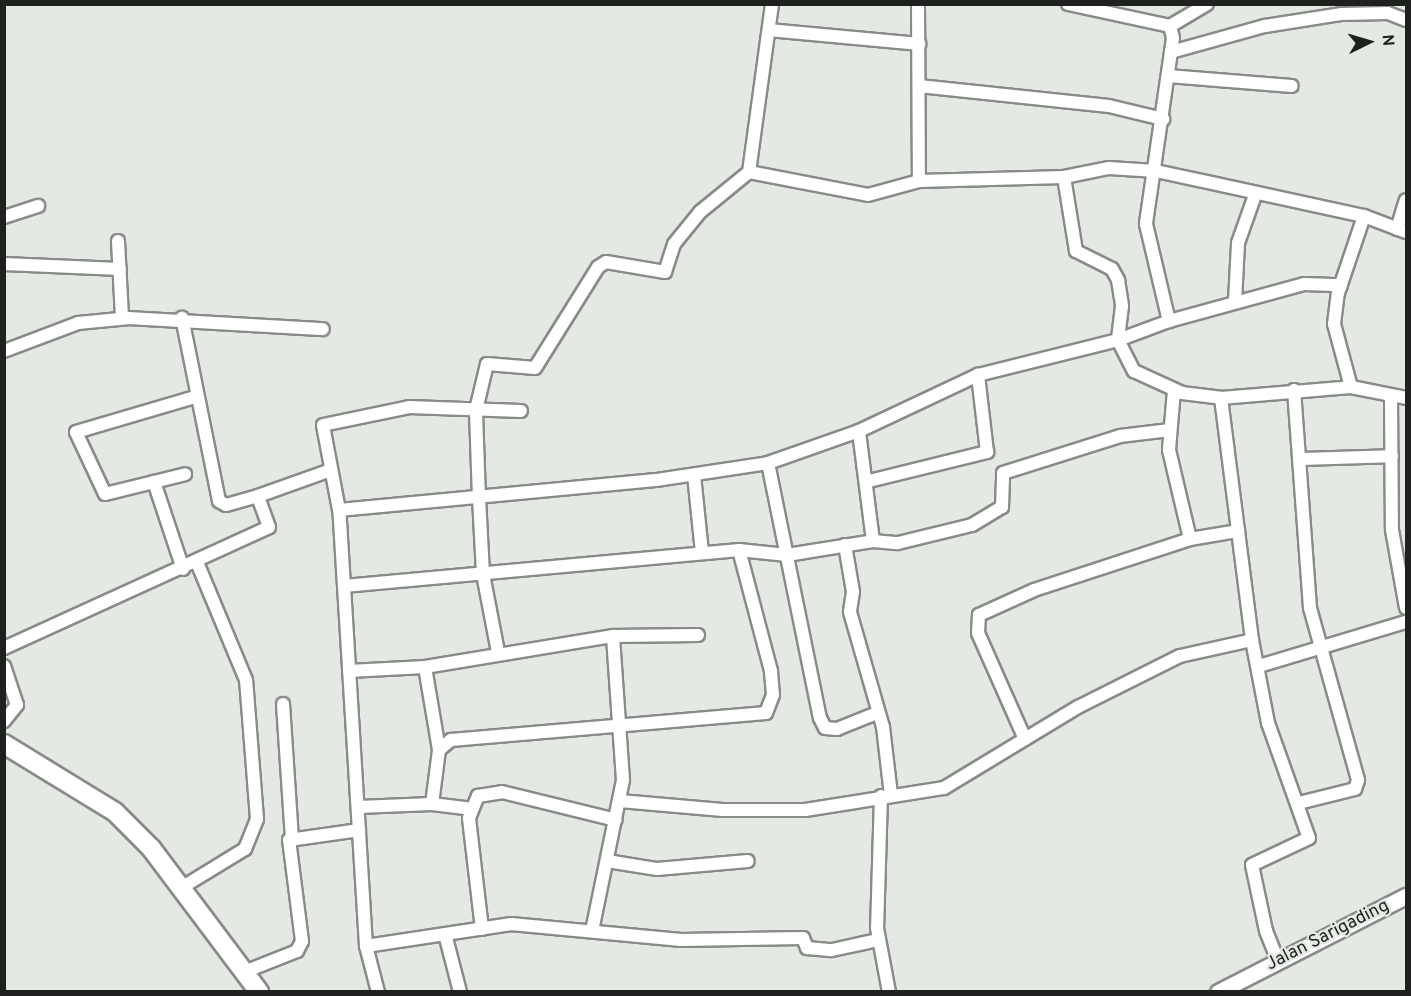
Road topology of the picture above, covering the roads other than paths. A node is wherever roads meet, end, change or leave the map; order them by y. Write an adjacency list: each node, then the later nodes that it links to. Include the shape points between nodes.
1 (772, 4): 7 (street)
2 (918, 4): 8 (street)
3 (1068, 4): 6 (street)
4 (1207, 4): 6 (street)
5 (1407, 20): 9 (street, via 1388,13 1342,14 1265,26)
6 (1170, 26): 9 (street)
7 (769, 30): 8 (street); 15 (street)
8 (919, 44): 11 (street)
9 (1171, 52): 10 (street)
10 (1168, 76): 12 (street); 13 (street)
11 (919, 86): 13 (street, via 1109,106); 17 (street)
12 (1292, 86)
13 (1162, 119): 14 (street)
14 (1156, 171): 16 (street, via 1109,168); 18 (street); 31 (street, via 1146,224)
15 (749, 172): 17 (street, via 854,195); 43 (street, via 700,212 674,244 665,272 602,263 535,368 493,362 485,368)
16 (1064, 177): 17 (street); 33 (street, via 1076,251 1112,269 1118,280 1122,306)
17 (919, 181)
18 (1255, 195): 21 (street); 28 (street, via 1238,243)
19 (1407, 200): 23 (street)
20 (38, 206): 22 (street)
21 (1364, 216): 23 (street); 27 (street)
22 (4, 217)
23 (1402, 230)
24 (118, 241): 26 (street)
25 (4, 264): 26 (street)
26 (120, 269): 29 (street)
27 (1341, 285): 28 (street, via 1304,284); 36 (street, via 1334,324)
28 (1235, 301): 31 (street)
29 (122, 318): 30 (street); 34 (street, via 78,323)
30 (182, 318): 32 (street); 39 (street)
31 (1169, 321): 33 (street)
32 (323, 329)
33 (1118, 340): 35 (street); 37 (street, via 1134,371)
34 (4, 351)
35 (978, 375): 46 (street); 53 (street, via 987,452)
36 (1351, 387): 38 (street); 41 (street)
37 (1173, 390): 40 (street); 45 (street)
38 (1294, 390): 40 (street); 48 (street)
39 (195, 397): 54 (street, via 75,432 105,494); 55 (street, via 219,501 226,505)
40 (1221, 398): 58 (street)
41 (1391, 398): 42 (street); 47 (street)
42 (1407, 398)
43 (476, 410): 44 (street); 50 (street, via 409,407 328,421 323,430); 56 (street)
44 (520, 411)
45 (1170, 430): 59 (street, via 1168,450); 60 (street, via 1120,436 1003,473 1002,507 972,525 888,544)
46 (859, 431): 49 (street); 53 (street)
47 (1392, 456): 48 (street); 69 (street, via 1392,530)
48 (1299, 459): 74 (street, via 1310,608)
49 (768, 463): 52 (street); 64 (street)
50 (331, 470): 55 (street); 57 (street)
51 (185, 474): 54 (street)
52 (694, 475): 56 (street); 63 (street)
53 (869, 481): 60 (street)
54 (154, 482): 66 (street)
55 (258, 496): 65 (street, via 269,527)
56 (479, 498): 57 (street); 67 (street)
57 (339, 510): 68 (street)
58 (1238, 531): 59 (street); 73 (street)
59 (1190, 539): 85 (street, via 1034,590 979,615 978,633)
60 (873, 541): 61 (street)
61 (845, 545): 64 (street); 82 (street, via 853,592 850,612)
62 (739, 550): 63 (street); 64 (street); 84 (street, via 771,671 770,711)
63 (702, 553): 67 (street)
64 (787, 555): 82 (street, via 825,728 837,729)
65 (197, 562): 66 (street); 99 (street, via 246,680 257,819 245,849)
66 (183, 569): 75 (street)
67 (483, 574): 68 (street); 76 (street)
68 (344, 586): 80 (street)
69 (1407, 608)
70 (1407, 622): 74 (street)
71 (698, 635): 72 (street)
72 (613, 636): 76 (street); 84 (street)
73 (1252, 640): 78 (street); 85 (street, via 1180,656)
74 (1321, 647): 78 (street); 90 (street, via 1357,786)
75 (4, 648)
76 (498, 652): 79 (street)
77 (4, 666): 83 (street, via 17,705)
78 (1259, 666): 90 (street, via 1268,723)
79 (425, 667): 80 (street); 87 (street)
80 (349, 671): 92 (street)
81 (283, 704): 96 (street)
82 (877, 713): 88 (street)
83 (4, 721)
84 (621, 723): 87 (street, via 451,740); 89 (street)
85 (1025, 739): 88 (street, via 944,788)
86 (4, 744): 99 (main road, via 115,812)
87 (439, 750): 91 (street)
88 (886, 796): 89 (street, via 805,810 723,810); 104 (street)
89 (620, 801): 94 (street)
90 (1299, 803): 106 (street, via 1306,842 1258,857 1252,865)
91 (432, 804): 92 (street); 93 (street)
92 (358, 807): 95 (street)
93 (471, 809): 94 (street, via 478,796 501,792); 101 (street)
94 (616, 820): 97 (street)
95 (359, 830): 96 (street); 105 (street)
96 (292, 838): 107 (street, via 302,941 297,951)
97 (607, 861): 98 (street, via 657,869); 102 (street)
98 (748, 861)
99 (181, 888): 107 (main road)
100 (1407, 896): 106 (street, Jalan Sarigading)
101 (482, 929): 102 (street, via 543,924); 103 (street)
102 (592, 931): 104 (street, via 681,940 802,938 807,948 832,950)
103 (445, 934): 105 (street); 110 (street)
104 (878, 940): 111 (street)
105 (366, 946): 109 (street)
106 (1278, 961): 112 (street, Jalan Sarigading)
107 (244, 972): 108 (main road)
108 (259, 992)
109 (378, 992)
110 (460, 992)
111 (889, 992)
112 (1218, 992)

